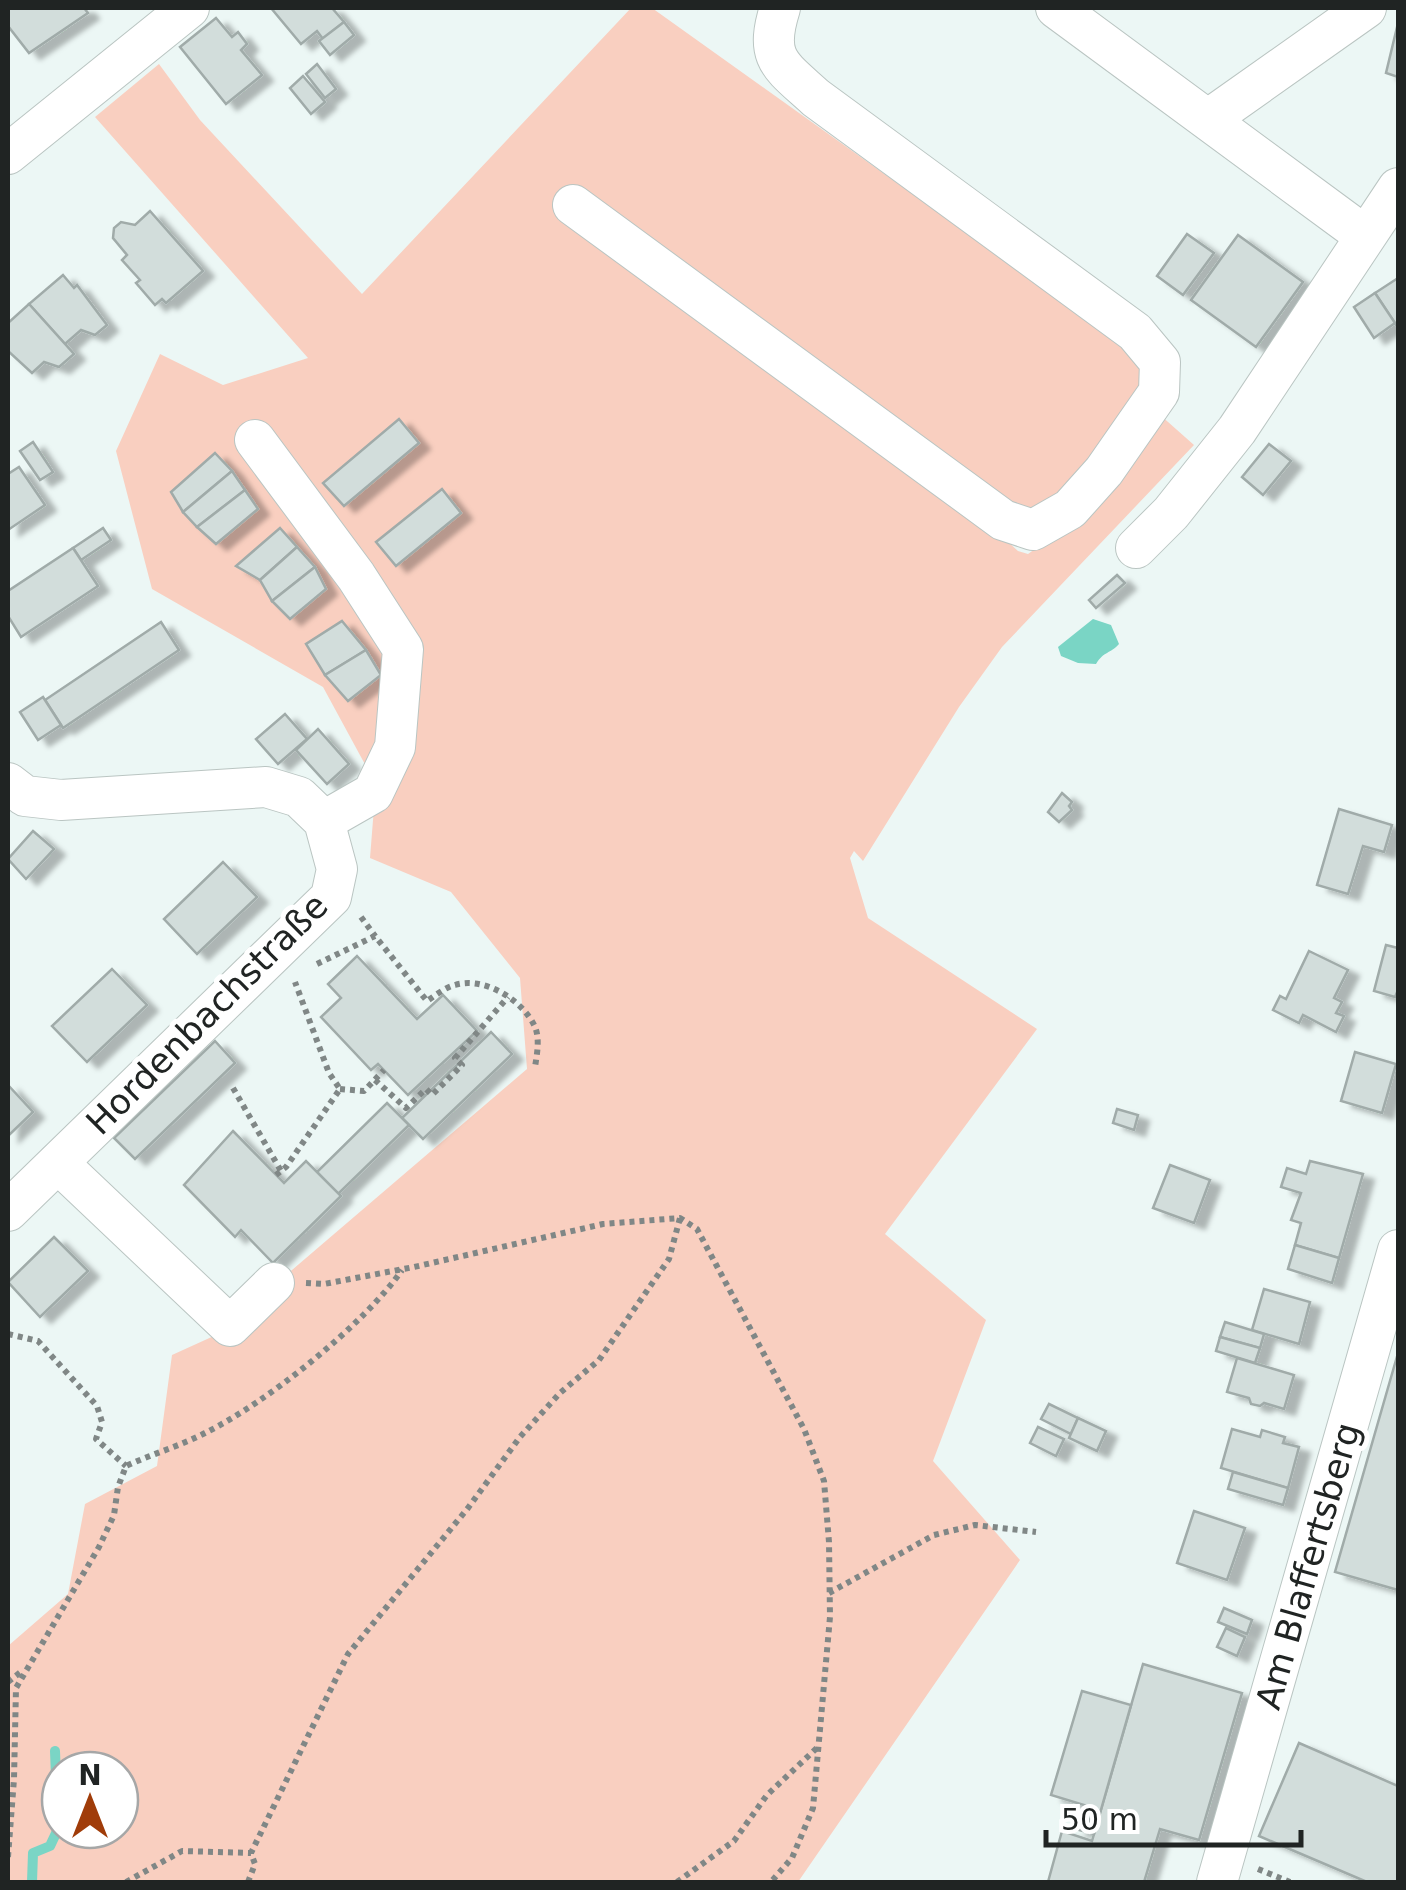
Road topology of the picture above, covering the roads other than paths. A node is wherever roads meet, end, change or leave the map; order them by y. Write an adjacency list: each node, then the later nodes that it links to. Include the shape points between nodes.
1 (189, 8): 6 (street)
2 (780, 8): 8 (street, via 772,33 778,63 816,98 1135,332 1160,362 1159,392 1070,509 1033,530 1003,520)
3 (1056, 8): 5 (street)
4 (1366, 8): 5 (street)
5 (1209, 120): 9 (street)
6 (8, 154)
7 (1398, 188): 11 (street, via 1237,430)
8 (573, 205)
9 (1352, 227)
10 (255, 440): 13 (street, via 403,649 395,747 374,793)
11 (1136, 548)
12 (8, 783): 13 (street, via 25,796 61,800 266,787 299,797)
13 (324, 821): 14 (street, Hordenbachstraße, via 338,869 330,897)
14 (58, 1163): 15 (street, Hordenbachstraße); 17 (street, via 230,1326)
15 (8, 1211)
16 (1398, 1250): 18 (street, Am Blaffertsberg)
17 (274, 1283)
18 (1217, 1882)

